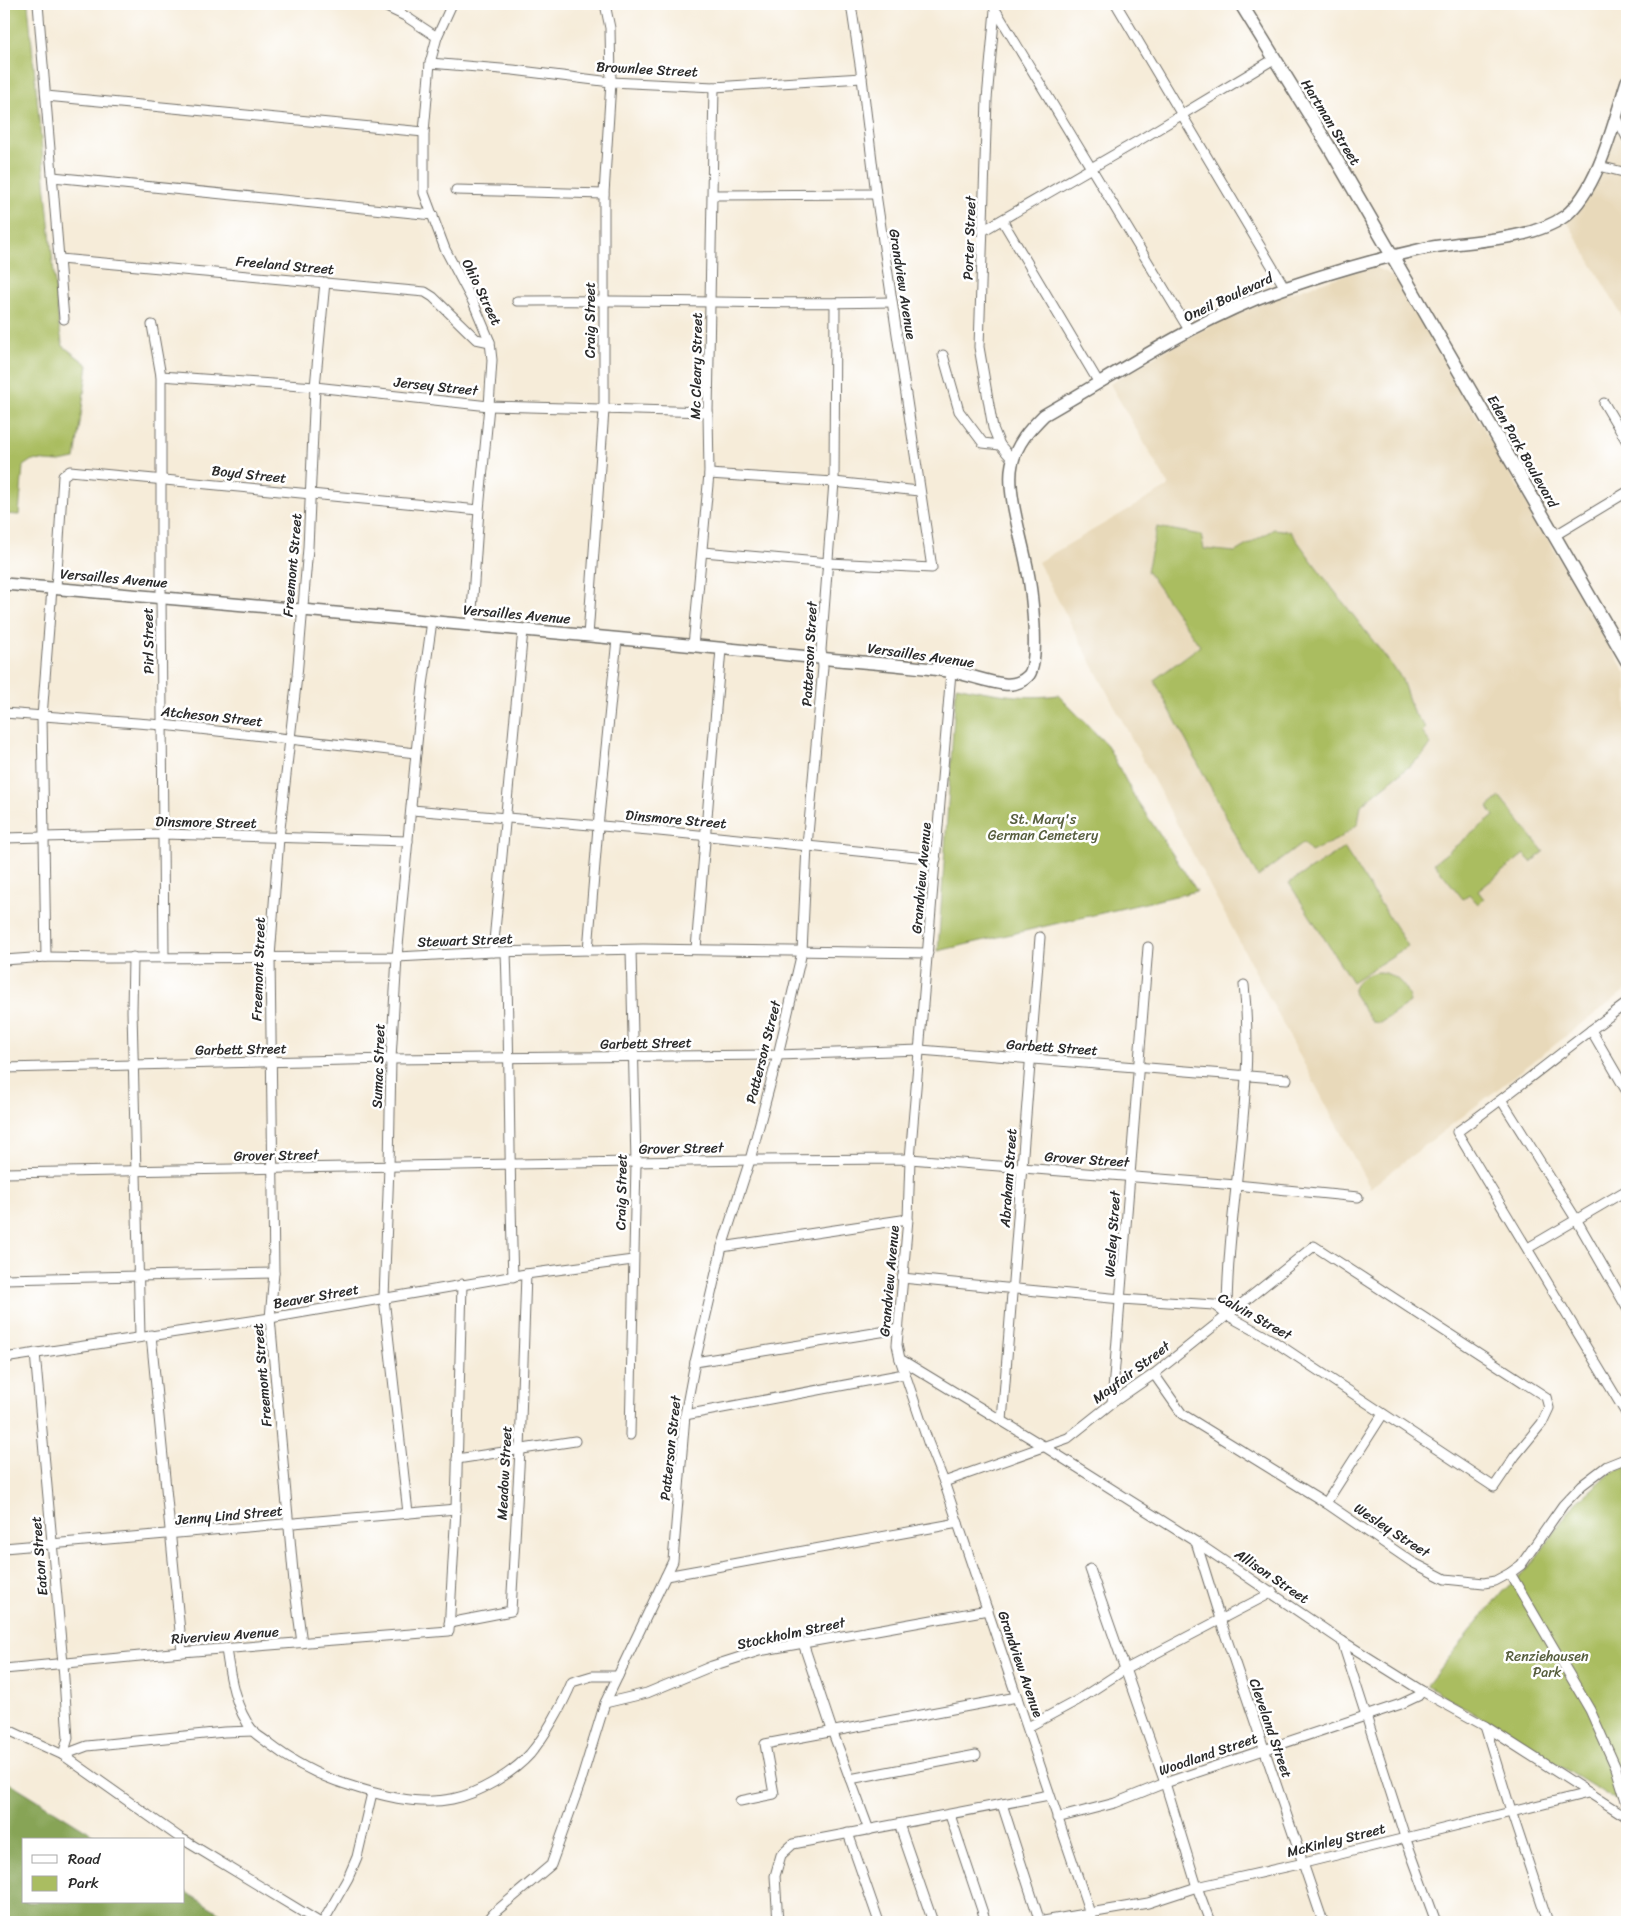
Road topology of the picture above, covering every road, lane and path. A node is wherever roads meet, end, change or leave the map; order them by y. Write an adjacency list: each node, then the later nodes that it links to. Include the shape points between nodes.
1 (38, 4): 16 (street)
2 (380, 4): 9 (street)
3 (452, 4): 9 (street, Ohio Street)
4 (605, 4): 14 (street, Craig Street, via 610,28)
5 (851, 4): 12 (street, Grandview Avenue)
6 (1116, 4): 17 (street)
7 (1241, 4): 10 (main road, Hartman Street)
8 (993, 7): 22 (street); 31 (street, Porter Street)
9 (437, 37): 11 (street, Ohio Street)
10 (1274, 59): 17 (street); 32 (main road, Hartman Street)
11 (430, 63): 14 (street, Brownlee Street); 19 (street, Ohio Street)
12 (862, 78): 15 (street, Brownlee Street); 27 (street, Grandview Avenue)
13 (1627, 81): 18 (street, Oneil Boulevard)
14 (611, 82): 15 (street, Brownlee Street); 26 (street, Craig Street)
15 (714, 87): 28 (street, Mc Cleary Street)
16 (46, 96): 19 (street); 24 (street)
17 (1182, 114): 22 (street); 35 (street)
18 (1616, 116): 20 (street); 21 (street, Oneil Boulevard)
19 (424, 132): 29 (street, Ohio Street, via 424,193)
20 (1627, 138)
21 (1599, 166): 23 (street); 32 (street, Oneil Boulevard, via 1579,202 1545,227)
22 (1092, 168): 30 (street); 43 (street)
23 (1627, 173)
24 (53, 177): 29 (street); 33 (street)
25 (456, 190): 26 (street)
26 (604, 194): 36 (street, Craig Street)
27 (876, 194): 28 (street); 39 (street, Grandview Avenue)
28 (713, 195): 38 (street, Mc Cleary Street)
29 (433, 215): 44 (street, Ohio Street, via 445,249)
30 (1002, 220): 31 (street); 47 (street)
31 (984, 230): 54 (street, Porter Street, via 979,348 993,428)
32 (1393, 256): 35 (street, Oneil Boulevard); 63 (main road, Eden Park Boulevard)
33 (60, 259): 34 (street, Freeland Street); 41 (street)
34 (325, 282): 44 (street, Freeland Street, via 425,292 476,340); 48 (street, Freemont Street)
35 (1285, 288): 43 (street, Oneil Boulevard)
36 (603, 300): 37 (street); 38 (street); 51 (street, Craig Street)
37 (517, 301)
38 (711, 301): 40 (street); 52 (street, Mc Cleary Street)
39 (892, 302): 40 (street); 59 (street, Grandview Avenue)
40 (836, 303): 58 (street, Patterson Street)
41 (64, 319)
42 (152, 325): 46 (street, Pirl Street)
43 (1189, 330): 47 (street, Oneil Boulevard)
44 (490, 342): 50 (street, Ohio Street)
45 (943, 355): 54 (street, via 959,412 983,443)
46 (161, 376): 48 (street, Jersey Street); 57 (street, Pirl Street)
47 (1099, 383): 55 (street, Oneil Boulevard, via 1044,415 1024,435)
48 (315, 387): 50 (street, Jersey Street); 61 (street, Freemont Street)
49 (1604, 403): 53 (street)
50 (489, 406): 51 (street, Jersey Street); 62 (street, Ohio Street)
51 (604, 410): 52 (street, Jersey Street); 73 (street, Craig Street)
52 (708, 412): 56 (street, Mc Cleary Street)
53 (1627, 442)
54 (1000, 445): 55 (street, Porter Street)
55 (1013, 460): 80 (street, Oneil Boulevard, via 1010,472 1012,490 1028,571 1035,653 1033,670)
56 (709, 474): 58 (street); 64 (street, Mc Cleary Street)
57 (162, 479): 61 (street, Boyd Street); 67 (street, Boyd Street, via 70,471 64,476); 68 (street, Pirl Street)
58 (834, 482): 59 (street); 65 (street, Patterson Street)
59 (919, 491): 65 (street, Grandview Avenue, via 932,568)
60 (1627, 492): 63 (street)
61 (312, 494): 62 (street, Boyd Street); 69 (street, Freemont Street)
62 (479, 510): 71 (street, Ohio Street)
63 (1554, 536): 78 (main road, Eden Park Boulevard)
64 (703, 552): 65 (street); 75 (street, Mc Cleary Street)
65 (829, 563): 77 (street, Patterson Street)
66 (4, 584): 67 (street, Versailles Avenue)
67 (54, 588): 68 (street, Versailles Avenue); 82 (street, Boyd Street)
68 (161, 596): 69 (street, Versailles Avenue); 83 (street, Pirl Street)
69 (302, 609): 70 (street, Versailles Avenue); 84 (street, Freemont Street)
70 (432, 621): 71 (street, Versailles Avenue); 85 (street, Sumac Street)
71 (470, 625): 72 (street, Versailles Avenue)
72 (523, 630): 73 (street, Versailles Avenue); 87 (street)
73 (588, 636): 74 (street, Versailles Avenue)
74 (617, 639): 75 (street, Versailles Avenue); 88 (street)
75 (693, 646): 76 (street, Versailles Avenue)
76 (721, 649): 77 (street, Versailles Avenue); 90 (street)
77 (822, 658): 79 (street, Versailles Avenue); 95 (street, Patterson Street)
78 (1627, 661)
79 (951, 672): 80 (street, Versailles Avenue, via 1006,684); 96 (street, Grandview Avenue)
80 (1026, 679)
81 (4, 713): 82 (street, Atcheson Street)
82 (42, 717): 83 (street, Atcheson Street); 91 (street, Boyd Street)
83 (163, 725): 84 (street, Atcheson Street); 89 (street, Pirl Street)
84 (290, 738): 85 (street, Atcheson Street); 93 (street, Freemont Street)
85 (416, 753): 86 (street, Sumac Street)
86 (412, 810): 87 (street, Dinsmore Street); 94 (street, Sumac Street)
87 (505, 819): 88 (street, Dinsmore Street); 102 (street)
88 (598, 826): 90 (street, Dinsmore Street); 100 (street)
89 (163, 834): 91 (street, Dinsmore Street); 93 (street, Dinsmore Street); 108 (street, Pirl Street)
90 (704, 836): 95 (street, Dinsmore Street); 99 (street)
91 (44, 837): 92 (street, Dinsmore Street); 106 (street, Boyd Street)
92 (4, 838)
93 (279, 838): 94 (street, Dinsmore Street); 109 (street, Freemont Street)
94 (408, 841): 110 (street, Sumac Street)
95 (807, 846): 96 (street, Dinsmore Street); 104 (street, Patterson Street)
96 (936, 859): 105 (street, Grandview Avenue)
97 (1040, 937): 119 (street, Abraham Street)
98 (1148, 947): 123 (street, Wesley Street)
99 (696, 949): 101 (street, Stewart Street); 104 (street, Stewart Street)
100 (588, 950): 101 (street, Stewart Street); 103 (street, Stewart Street)
101 (631, 950): 117 (street, Craig Street)
102 (492, 952): 103 (street, Stewart Street); 110 (street, Stewart Street)
103 (506, 952): 118 (street)
104 (802, 952): 105 (street, Stewart Street); 116 (street, Patterson Street)
105 (928, 953): 115 (street, Grandview Avenue)
106 (46, 957): 107 (street, Stewart Street); 111 (street, Stewart Street)
107 (133, 957): 108 (street, Stewart Street); 122 (street)
108 (164, 957): 109 (street, Stewart Street)
109 (270, 957): 110 (street, Stewart Street); 121 (street, Freemont Street)
110 (397, 957): 120 (street, Sumac Street)
111 (4, 960)
112 (1244, 985): 125 (street)
113 (1627, 1003): 114 (street)
114 (1591, 1030): 127 (street); 128 (street)
115 (920, 1050): 116 (street, Garbett Street); 119 (street, Garbett Street); 129 (street, Grandview Avenue)
116 (778, 1055): 117 (street, Garbett Street); 130 (street, Patterson Street)
117 (632, 1056): 118 (street, Garbett Street); 131 (street, Craig Street)
118 (510, 1059): 120 (street, Garbett Street); 132 (street)
119 (1030, 1059): 123 (street, Garbett Street); 135 (street, Abraham Street)
120 (390, 1060): 121 (street, Garbett Street); 133 (street, Sumac Street)
121 (270, 1063): 122 (street, Garbett Street); 134 (street, Freemont Street)
122 (134, 1065): 124 (street, Garbett Street); 136 (street)
123 (1139, 1067): 125 (street, Garbett Street); 138 (street, Wesley Street)
124 (4, 1068)
125 (1246, 1076): 126 (street, Garbett Street); 139 (street)
126 (1287, 1079)
127 (1627, 1092)
128 (1502, 1101): 143 (street); 145 (street, via 1457,1132)
129 (910, 1159): 130 (street, Grover Street); 135 (street, Grover Street); 142 (street, Grandview Avenue)
130 (750, 1160): 131 (street, Grover Street); 144 (street, Patterson Street)
131 (636, 1163): 132 (street, Grover Street); 146 (street, Craig Street)
132 (509, 1165): 133 (street, Grover Street); 150 (street)
133 (389, 1167): 134 (street, Grover Street); 155 (street, Sumac Street)
134 (272, 1168): 136 (street, Grover Street); 147 (street, Freemont Street)
135 (1022, 1169): 138 (street, Grover Street); 154 (street, Abraham Street)
136 (137, 1171): 137 (street, Grover Street); 149 (street)
137 (4, 1173)
138 (1130, 1176): 139 (street, Grover Street); 156 (street, Wesley Street)
139 (1236, 1185): 141 (street, Grover Street); 158 (street)
140 (1627, 1190): 143 (street)
141 (1358, 1196)
142 (908, 1219): 144 (street); 151 (street, Grandview Avenue)
143 (1576, 1219): 145 (street); 157 (street)
144 (722, 1247): 166 (street, Patterson Street)
145 (1528, 1248): 172 (street)
146 (633, 1260): 148 (street, Beaver Street); 174 (street, Craig Street)
147 (274, 1273): 149 (street); 159 (street, Freemont Street)
148 (526, 1274): 150 (street, Beaver Street); 177 (street, Meadow Street)
149 (138, 1276): 152 (street); 162 (street)
150 (513, 1277): 153 (street, Beaver Street)
151 (902, 1278): 154 (street, Calvin Street); 160 (street, Grandview Avenue)
152 (4, 1280)
153 (462, 1284): 155 (street, Beaver Street); 179 (street)
154 (1013, 1289): 156 (street, Calvin Street); 173 (street, Abraham Street)
155 (384, 1298): 159 (street, Beaver Street); 184 (street, Sumac Street)
156 (1121, 1299): 158 (street, Calvin Street, via 1214,1305); 169 (street, Wesley Street)
157 (1627, 1308)
158 (1227, 1315): 168 (street, Mayfair Street); 170 (street, Calvin Street, via 1272,1340); 181 (street, Mayfair Street, via 1314,1246 1546,1397 1549,1408 1542,1423)
159 (270, 1318): 161 (street, Beaver Street); 185 (street, Freemont Street)
160 (899, 1330): 165 (street, Grandview Avenue, via 897,1345); 166 (street)
161 (151, 1335): 162 (street, Beaver Street); 187 (street)
162 (140, 1336): 163 (street, Beaver Street)
163 (35, 1354): 164 (street, Beaver Street); 189 (street, Eaton Street)
164 (4, 1358)
165 (900, 1359): 167 (street, Grandview Avenue); 173 (street, Allison Street)
166 (695, 1362): 171 (street, Patterson Street)
167 (904, 1374): 171 (street); 180 (street, Grandview Avenue)
168 (1154, 1374): 169 (street, Mayfair Street); 182 (street, Wesley Street, via 1182,1414)
169 (1112, 1403): 176 (street, Mayfair Street, via 1068,1438)
170 (1383, 1414): 181 (street, Calvin Street); 182 (street)
171 (685, 1415): 193 (street, Patterson Street, via 673,1561)
172 (1627, 1415)
173 (1002, 1421): 176 (street, Allison Street)
174 (630, 1435)
175 (575, 1440): 177 (street)
176 (1045, 1446): 180 (street, Mayfair Street); 188 (street, Allison Street)
177 (520, 1450): 179 (street); 197 (street, Meadow Street, via 511,1611)
178 (1627, 1458): 192 (street, via 1607,1466 1582,1485 1563,1505 1521,1565)
179 (457, 1459): 183 (street)
180 (944, 1482): 186 (street, Grandview Avenue)
181 (1494, 1487)
182 (1326, 1503): 192 (street, Wesley Street, via 1412,1562 1445,1579 1495,1582)
183 (456, 1509): 184 (street, Jenny Lind Street); 197 (street)
184 (408, 1513): 185 (street, Jenny Lind Street)
185 (290, 1523): 187 (street, Jenny Lind Street); 199 (street, Freemont Street)
186 (958, 1523): 193 (street); 195 (street, Grandview Avenue)
187 (172, 1534): 189 (street, Jenny Lind Street); 202 (street)
188 (1196, 1542): 194 (street, Allison Street); 196 (street, Cleveland Street)
189 (52, 1544): 190 (street, Jenny Lind Street); 203 (street, Eaton Street)
190 (4, 1548)
191 (1090, 1569): 205 (street)
192 (1510, 1573): 226 (street, via 1590,1710 1616,1768)
193 (666, 1576): 206 (street, Patterson Street)
194 (1273, 1592): 196 (street); 198 (street, Allison Street)
195 (988, 1610): 200 (street, Stockholm Street); 208 (street, Grandview Avenue)
196 (1220, 1619): 205 (street); 216 (street, Cleveland Street)
197 (449, 1627): 199 (street, Riverview Avenue)
198 (1342, 1641): 207 (street, Allison Street); 210 (street)
199 (302, 1643): 201 (street, Riverview Avenue)
200 (803, 1643): 209 (street, Stockholm Street, via 758,1651 647,1693); 215 (street)
201 (226, 1649): 202 (street, Riverview Avenue); 214 (street, via 232,1689)
202 (182, 1652): 203 (street, Riverview Avenue)
203 (64, 1664): 204 (street, Riverview Avenue); 217 (street, Eaton Street, via 68,1738)
204 (4, 1669)
205 (1124, 1670): 213 (street); 220 (street)
206 (618, 1676): 209 (street, Patterson Street); 221 (street, via 592,1676 572,1682 530,1754 502,1777 477,1791 453,1799 432,1801)
207 (1422, 1691): 210 (street, Woodland Street, via 1418,1696); 211 (street, Allison Street)
208 (1017, 1697): 213 (street, Grandview Avenue); 215 (street)
209 (604, 1704): 241 (street, Patterson Street, via 551,1864)
210 (1366, 1716): 216 (street, Woodland Street); 234 (street)
211 (1485, 1726): 222 (street, Allison Street); 227 (street)
212 (4, 1728): 217 (street)
213 (1028, 1728): 223 (street, Grandview Avenue)
214 (254, 1731): 217 (street, via 87,1746); 221 (street, via 284,1755 313,1771)
215 (833, 1733): 219 (street); 224 (street, via 765,1744 774,1794)
216 (1263, 1749): 220 (street, Woodland Street); 237 (street, Cleveland Street)
217 (63, 1755): 235 (street)
218 (976, 1755): 219 (street)
219 (850, 1779): 232 (street)
220 (1165, 1782): 230 (street, Woodland Street, via 1115,1803); 238 (street)
221 (372, 1793): 240 (street, via 357,1857)
222 (1588, 1793): 227 (street, McKinley Street); 229 (street, Allison Street)
223 (1049, 1795): 225 (street); 230 (street, Grandview Avenue)
224 (740, 1801)
225 (1002, 1804): 228 (street); 246 (street)
226 (1627, 1804)
227 (1511, 1812): 234 (street, McKinley Street); 251 (street)
228 (950, 1815): 231 (street); 245 (street)
229 (1627, 1817)
230 (1057, 1818): 239 (street, Grandview Avenue)
231 (899, 1824): 232 (street); 244 (street)
232 (869, 1830): 233 (street)
233 (848, 1833): 242 (street, via 793,1844 781,1855 774,1876); 243 (street)
234 (1405, 1837): 237 (street, McKinley Street); 250 (street)
235 (181, 1838)
236 (185, 1841): 240 (street)
237 (1304, 1863): 238 (street, McKinley Street); 249 (street, Cleveland Street)
238 (1197, 1887): 239 (street, McKinley Street, via 1148,1903); 248 (street)
239 (1090, 1913): 246 (street, McKinley Street); 247 (street, Grandview Avenue)
240 (321, 1922)
241 (487, 1922)
242 (778, 1922)
243 (879, 1922)
244 (933, 1922)
245 (986, 1922)
246 (1039, 1922)
247 (1093, 1922)
248 (1210, 1922)
249 (1323, 1922)
250 (1436, 1922)
251 (1548, 1922)

